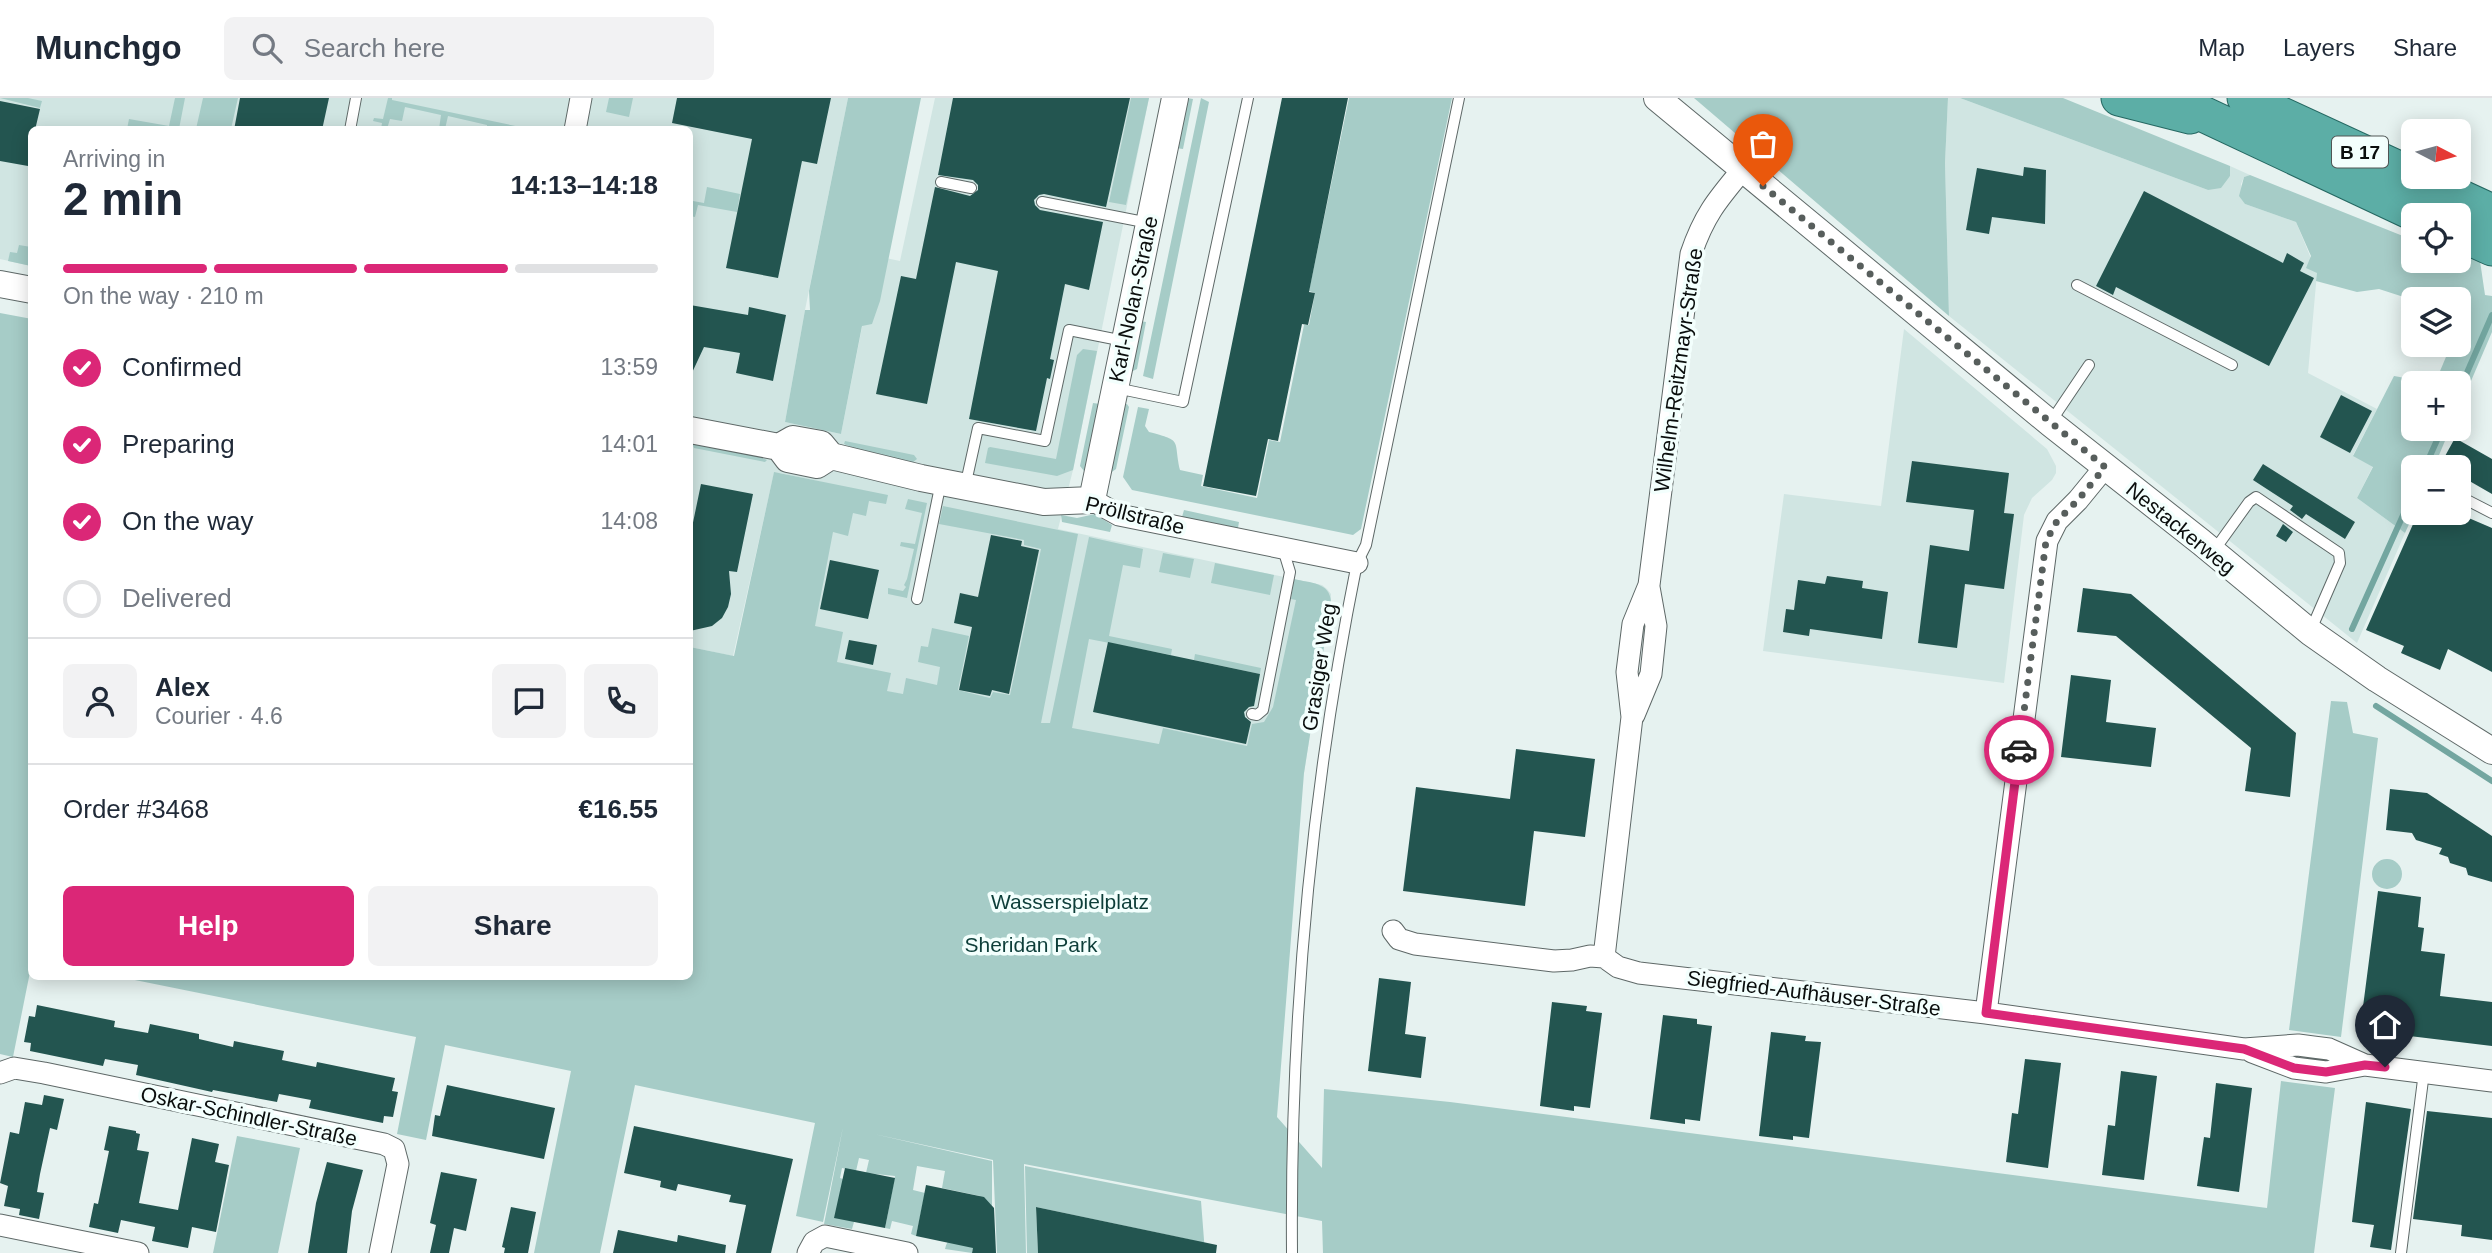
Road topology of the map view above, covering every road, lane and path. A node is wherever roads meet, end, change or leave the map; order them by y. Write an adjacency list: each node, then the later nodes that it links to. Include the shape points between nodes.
1 (356, 98): 10 (lane)
2 (581, 98): 11 (street)
3 (1175, 98): 18 (street, Karl-Nolan-Straße)
4 (1248, 98): 27 (lane, via 1183,402)
5 (1459, 98): 37 (lane, Grasiger Weg, via 1366,545)
6 (1657, 98): 12 (street, Nestackerweg)
7 (2119, 98): 9 (highway)
8 (2169, 98): 9 (highway, B 17)
9 (2251, 119): 16 (highway, B 17); 17 (highway, B 17)
10 (351, 126)
11 (576, 126)
12 (1743, 169): 28 (street, Nestackerweg); 43 (street, Wilhelm-Reitzmayr-Straße, via 1700,226 1691,254 1649,585 1633,624 1627,672 1633,717)
13 (941, 182): 14 (lane)
14 (971, 188)
15 (1042, 202): 18 (lane)
16 (2401, 205)
17 (2492, 212)
18 (1149, 223): 24 (street, Karl-Nolan-Straße)
19 (2471, 238): 20 (highway)
20 (2492, 247)
21 (0, 284): 23 (street)
22 (2077, 285): 26 (lane)
23 (28, 289)
24 (1125, 341): 27 (street, Karl-Nolan-Straße); 31 (lane, via 1069,330 1045,441 978,428)
25 (2089, 365): 28 (lane)
26 (2232, 365)
27 (1115, 387): 32 (street, Karl-Nolan-Straße)
28 (2050, 423): 30 (street, Nestackerweg)
29 (693, 431): 31 (street, Pröllstraße, via 779,447 789,459 817,465 831,456)
30 (2105, 467): 36 (street, Nestackerweg); 44 (street, via 2057,521 2046,541)
31 (953, 484): 32 (street, Pröllstraße, via 1044,502); 38 (lane)
32 (1092, 500): 35 (street, Pröllstraße, via 1119,515)
33 (2471, 502): 34 (lane)
34 (2492, 513)
35 (1283, 549): 37 (street, Pröllstraße); 40 (lane, via 1290,572 1263,710)
36 (2213, 552): 39 (street, Nestackerweg); 39 (lane, via 2256,497 2339,553 2340,563)
37 (1357, 563): 53 (lane, Grasiger Weg, via 1332,696 1303,926)
38 (917, 599)
39 (2310, 632): 41 (street, Nestackerweg)
40 (1252, 714)
41 (2492, 751)
42 (1392, 931): 43 (street, via 1406,942 1427,946 1553,961)
43 (1604, 957): 44 (street, Siegfried-Aufhäuser-Straße, via 1639,973)
44 (1986, 1013): 45 (street, Siegfried-Aufhäuser-Straße, via 2244,1049 2294,1068 2326,1072 2365,1065)
45 (2424, 1072): 47 (street, Siegfried-Aufhäuser-Straße); 54 (lane)
46 (0, 1073): 50 (street, Oskar-Schindler-Straße, via 14,1068 44,1073 384,1144 394,1149 398,1164)
47 (2492, 1080)
48 (0, 1226): 49 (street)
49 (138, 1253)
50 (380, 1253)
51 (808, 1253): 52 (street, via 814,1242 825,1237)
52 (907, 1253)
53 (1292, 1253)
54 (2401, 1253)

